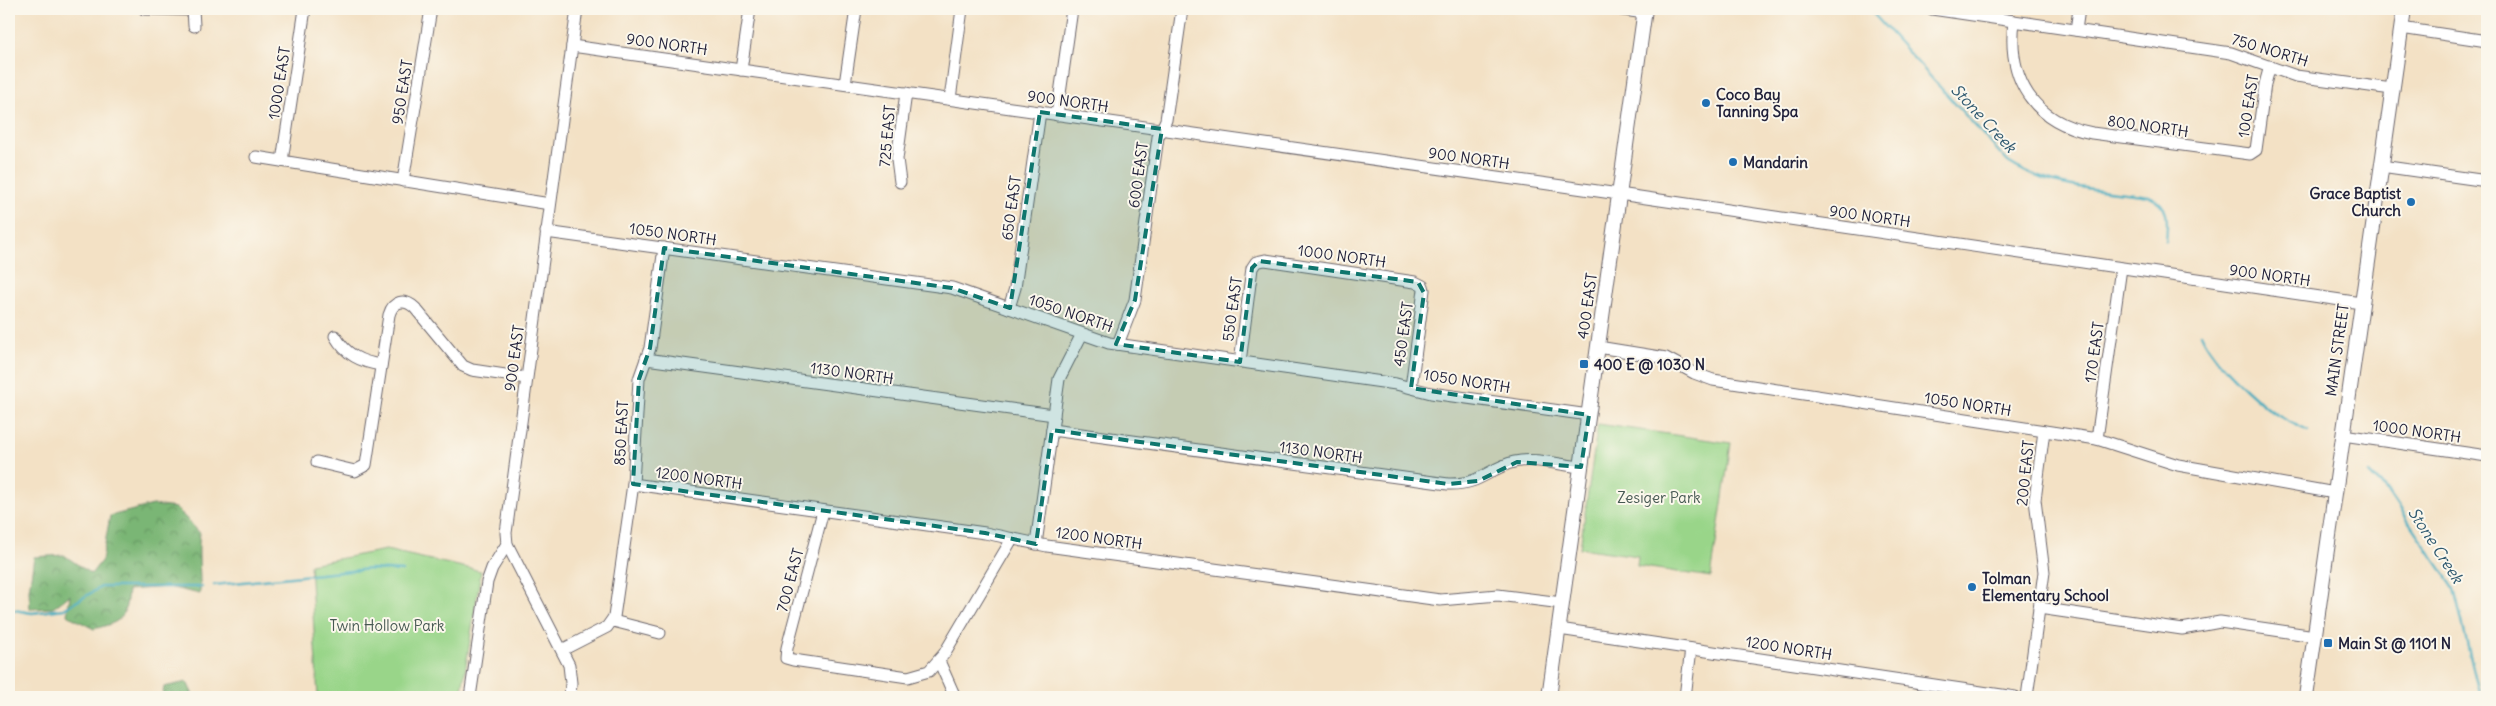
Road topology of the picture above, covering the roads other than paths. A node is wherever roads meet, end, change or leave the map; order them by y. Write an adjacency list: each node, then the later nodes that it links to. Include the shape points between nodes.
1 (144, 9): 2 (street)
2 (193, 9): 17 (street)
3 (306, 9): 33 (street, 1000 EAST)
4 (431, 9): 35 (street, 950 EAST)
5 (577, 9): 21 (street, 900 EAST)
6 (750, 9): 23 (street)
7 (856, 9): 24 (street)
8 (962, 9): 27 (street)
9 (1072, 9): 29 (street)
10 (1182, 9): 30 (street, 600 EAST)
11 (1616, 9): 15 (street)
12 (1932, 9): 16 (street, 750 NORTH)
13 (2079, 9): 19 (street)
14 (2404, 9): 18 (main road, MAIN STREET)
15 (1645, 11): 38 (main road, 400 EAST)
16 (2014, 21): 19 (street, 750 NORTH); 31 (street, 800 NORTH, via 2012,44 2015,66 2028,94 2040,109 2063,125 2087,132 2243,154)
17 (194, 26)
18 (2401, 28): 20 (street); 25 (main road, MAIN STREET)
19 (2076, 30): 22 (street, 750 NORTH, via 2230,53)
20 (2487, 40)
21 (572, 46): 23 (street, 900 NORTH); 39 (street, 900 EAST)
22 (2270, 66): 25 (street, 750 NORTH, via 2296,76); 31 (street, 100 EAST)
23 (741, 70): 24 (street, 900 NORTH)
24 (845, 84): 26 (street, 900 NORTH)
25 (2392, 89): 34 (main road, MAIN STREET)
26 (906, 93): 27 (street, 900 NORTH); 36 (street, 725 EAST, via 897,159)
27 (950, 99): 28 (street, 900 NORTH)
28 (1040, 112): 29 (street, 900 NORTH); 46 (street, 650 EAST, via 1015,288)
29 (1057, 115): 30 (street, 900 NORTH)
30 (1162, 129): 38 (street, 900 NORTH); 49 (street, 600 EAST, via 1158,137 1135,300)
31 (2256, 150)
32 (256, 157): 33 (street)
33 (282, 162): 35 (street)
34 (2381, 166): 37 (street); 45 (main road, MAIN STREET)
35 (403, 181): 39 (street)
36 (900, 182)
37 (2487, 182)
38 (1619, 194): 43 (street, 900 NORTH); 50 (main road, 400 EAST)
39 (550, 204): 40 (street, 900 EAST)
40 (546, 232): 41 (street, 1050 NORTH); 54 (street, 900 EAST)
41 (664, 248): 46 (street, 1050 NORTH, via 952,288); 51 (street, 850 EAST)
42 (1256, 262): 44 (street, 1000 NORTH, via 1265,260 1418,282); 52 (street, 550 EAST, via 1252,268)
43 (2121, 268): 45 (street, 900 NORTH); 61 (street, 170 EAST)
44 (1423, 286): 55 (street, 450 EAST)
45 (2361, 303): 60 (main road, MAIN STREET)
46 (1009, 308): 47 (street, 1050 NORTH)
47 (1082, 334): 49 (street, 1050 NORTH); 56 (street, via 1061,373)
48 (335, 336): 53 (street, via 354,357)
49 (1118, 344): 52 (street, 1050 NORTH)
50 (1598, 347): 57 (main road, 400 EAST); 59 (street, 1050 NORTH, via 1666,358 1713,380)
51 (646, 359): 56 (street, 1130 NORTH); 65 (street, 850 EAST, via 639,379)
52 (1240, 362): 55 (street, 1050 NORTH)
53 (382, 364): 54 (street, via 390,312 398,302 413,306 463,366); 63 (street, via 366,465 355,471)
54 (526, 378): 69 (street, 900 EAST, via 506,521)
55 (1411, 387): 57 (street, 1050 NORTH, via 1431,393)
56 (1054, 415): 58 (street)
57 (1588, 415): 64 (main road, 400 EAST)
58 (1052, 430): 64 (street, 1130 NORTH, via 1448,484 1478,481 1498,468 1517,462); 70 (street)
59 (2044, 431): 61 (street, 1050 NORTH); 72 (street, 200 EAST, via 2035,500 2044,564)
60 (2343, 435): 62 (street, 1000 NORTH); 66 (main road, MAIN STREET)
61 (2097, 439): 66 (street, 1050 NORTH, via 2178,465)
62 (2487, 456)
63 (317, 462)
64 (1581, 467): 71 (main road, 400 EAST)
65 (633, 484): 67 (street, 1200 NORTH); 73 (street, 850 EAST)
66 (2335, 493): 76 (main road, MAIN STREET)
67 (823, 511): 68 (street, 1200 NORTH); 79 (street, 700 EAST, via 786,658 908,677 923,674)
68 (1012, 538): 70 (street, 1200 NORTH); 79 (street)
69 (507, 544): 78 (street, 900 EAST); 80 (street, via 487,582)
70 (1036, 544): 71 (street, 1200 NORTH, via 1440,600 1498,595)
71 (1562, 603): 74 (main road, 400 EAST)
72 (2039, 608): 76 (street, via 2182,628 2220,622); 86 (street, 200 EAST)
73 (613, 621): 75 (street); 78 (street)
74 (1558, 629): 77 (street, 1200 NORTH); 83 (main road, 400 EAST)
75 (660, 633)
76 (2315, 636): 87 (main road, MAIN STREET)
77 (1692, 649): 84 (street); 85 (street, 1200 NORTH)
78 (562, 650): 81 (street, 900 EAST, via 570,671)
79 (939, 662): 82 (street)
80 (470, 697)
81 (570, 697)
82 (955, 697)
83 (1549, 697)
84 (1685, 697)
85 (2015, 697)
86 (2027, 697)
87 (2306, 697)

